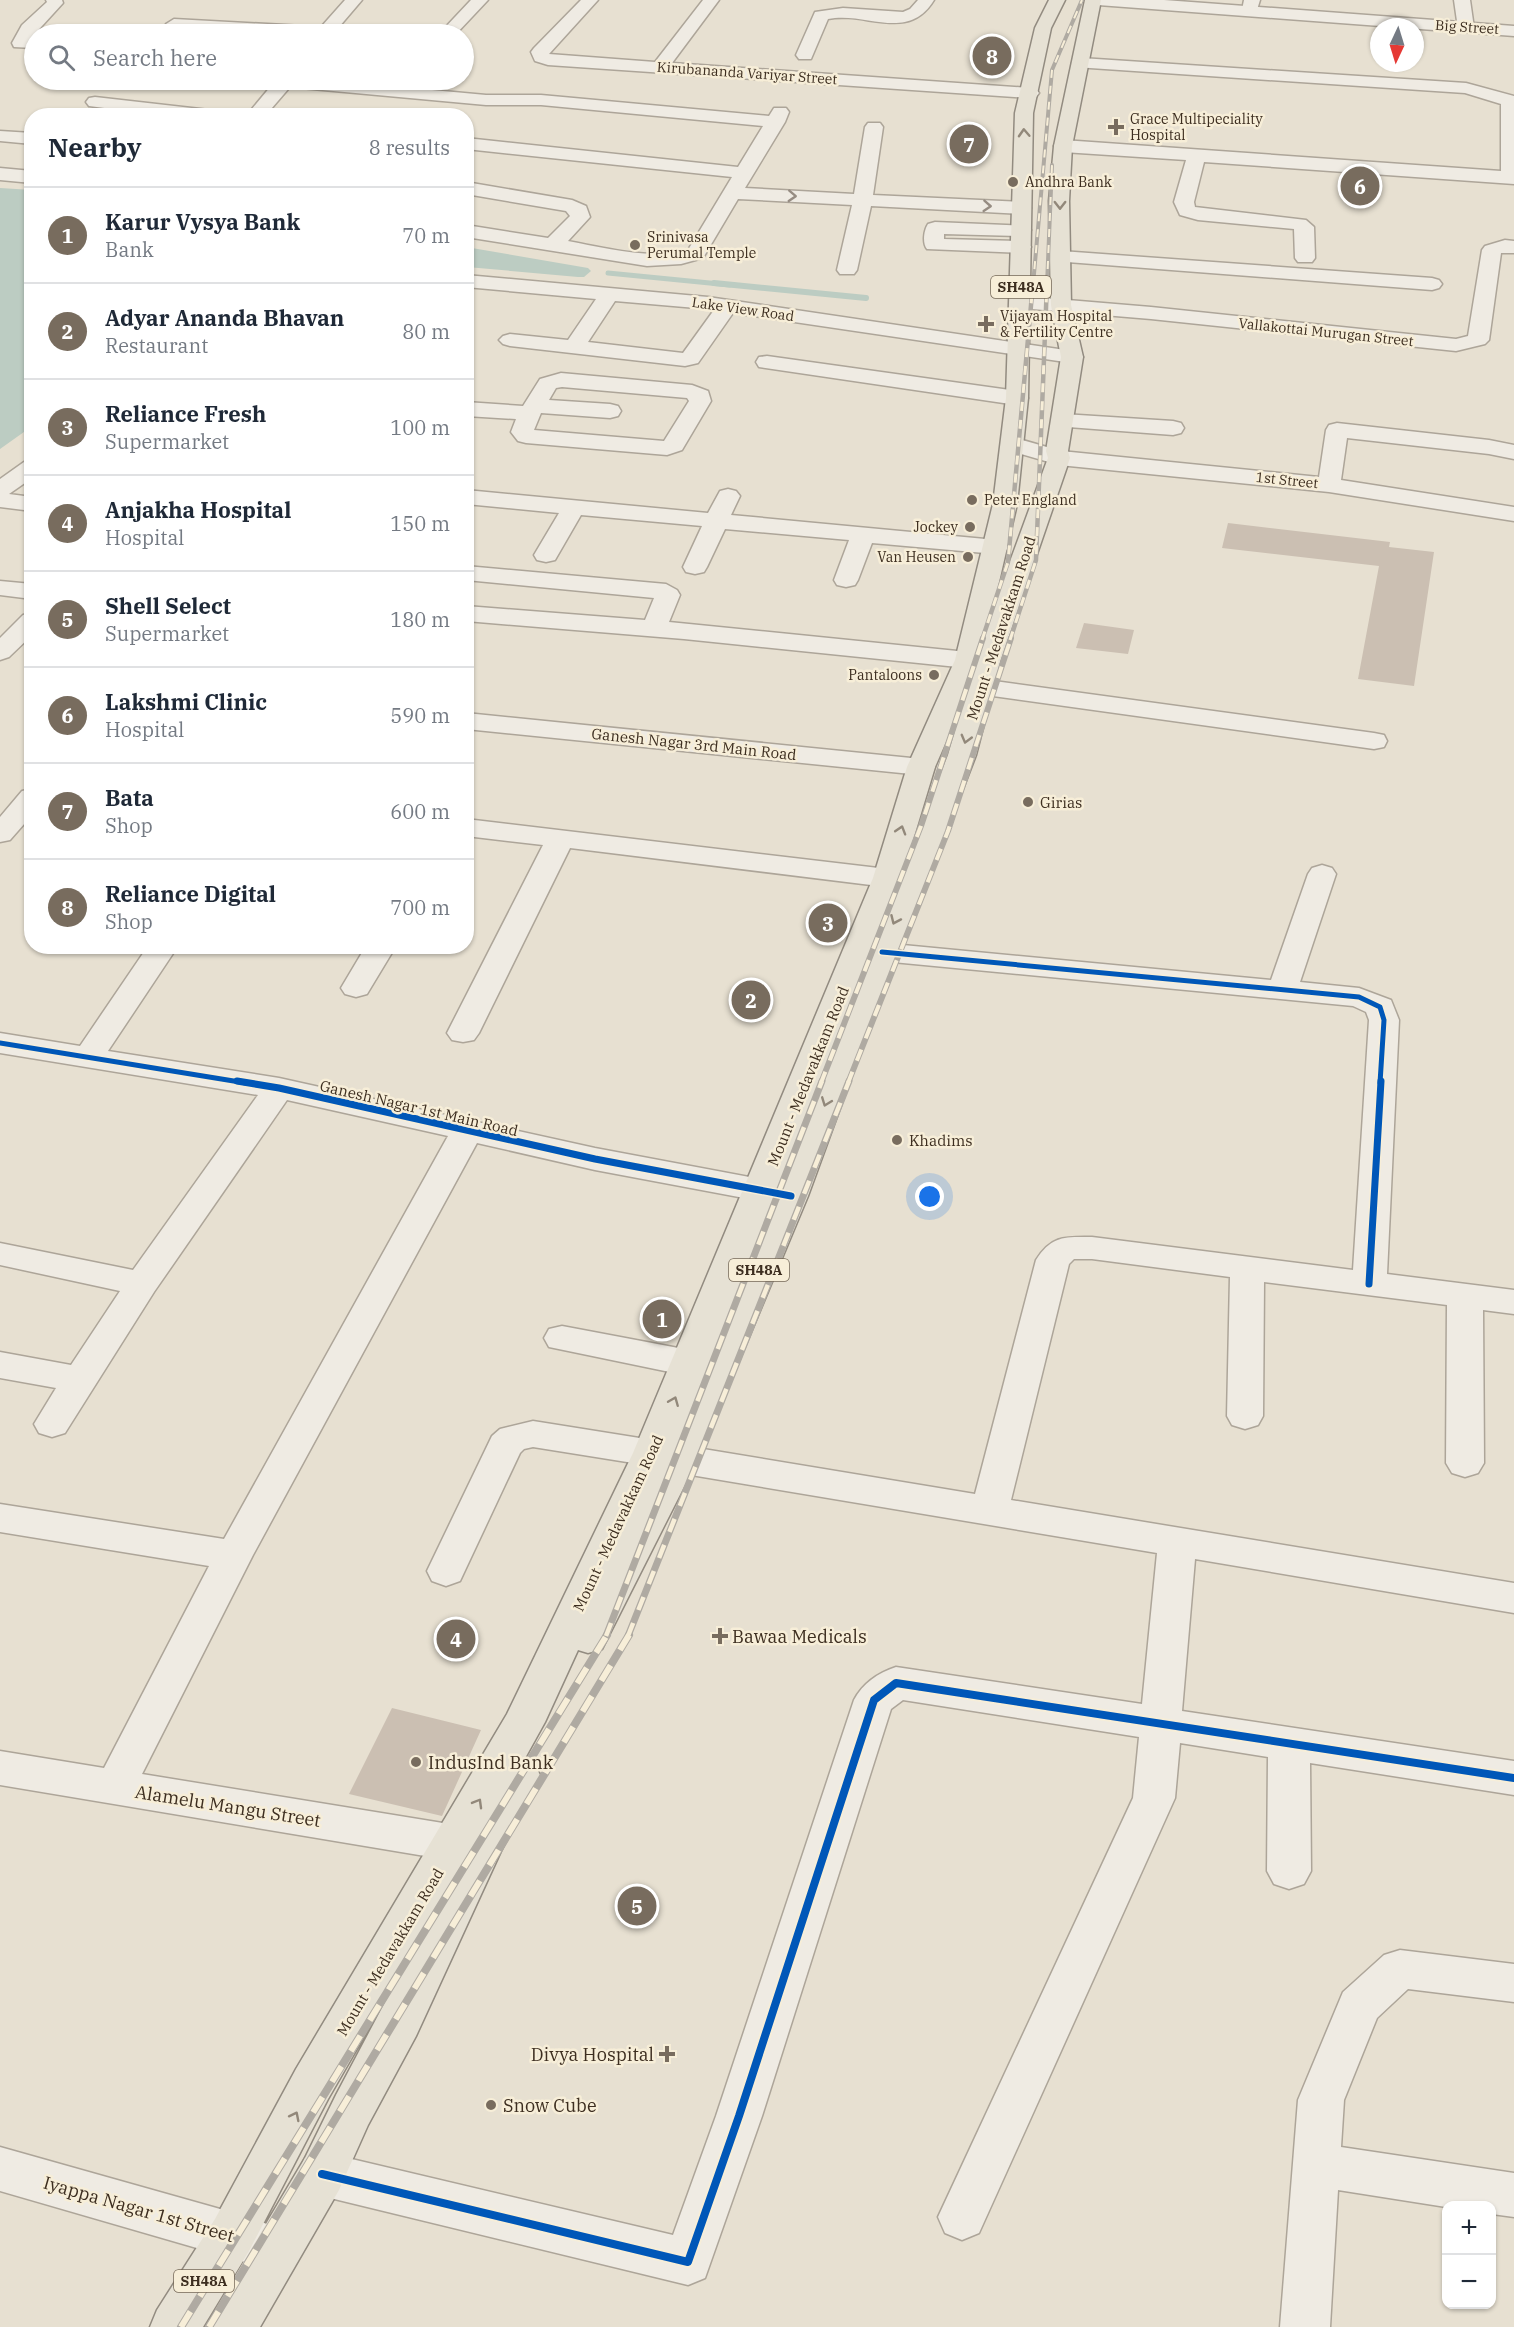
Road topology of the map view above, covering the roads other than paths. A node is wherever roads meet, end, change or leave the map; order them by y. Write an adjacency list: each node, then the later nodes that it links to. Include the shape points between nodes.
1 (54, 0): 12 (street)
2 (354, 0): 14 (street)
3 (480, 0): 15 (street)
4 (590, 0): 22 (street, Kirubananda Variyar Street, via 540,52 541,57)
5 (711, 0): 22 (street)
6 (926, 0): 20 (street, via 917,12 906,17 841,13 821,16)
7 (1057, 0): 27 (main road, Mount - Medavakkam Road / SH48A, via 1043,28)
8 (1095, 0): 10 (street, Big Street); 21 (main road, Mount - Medavakkam Road / SH48A)
9 (1462, 0): 16 (street)
10 (1251, 5): 16 (street, Big Street)
11 (189, 9): 13 (street)
12 (34, 24)
13 (173, 24)
14 (333, 24)
15 (457, 24)
16 (1466, 28): 17 (street, Big Street)
17 (1514, 30)
18 (23, 36): 19 (street)
19 (0, 45)
20 (805, 55)
21 (1082, 63): 30 (street, via 1466,88); 38 (main road, Mount - Medavakkam Road / SH48A)
22 (660, 67): 27 (street, Kirubananda Variyar Street)
23 (517, 84): 28 (street)
24 (108, 90): 29 (street)
25 (277, 90): 33 (street)
26 (388, 90): 28 (street)
27 (1030, 93): 47 (main road, Mount - Medavakkam Road / SH48A, one-way to 27, via 1024,113)
28 (501, 101): 40 (street, via 541,100 778,117)
29 (95, 102): 31 (street); 32 (street)
30 (1512, 102): 43 (street)
31 (88, 108)
32 (148, 108)
33 (262, 108)
34 (874, 127): 46 (street)
35 (0, 136): 36 (street)
36 (24, 138)
37 (474, 144): 40 (street)
38 (1063, 146): 39 (street); 51 (main road, Mount - Medavakkam Road / SH48A, one-way to 51, via 1059,201)
39 (1197, 155): 43 (street); 52 (street, via 1184,201 1187,211 1299,224 1304,227)
40 (744, 173): 45 (street)
41 (0, 174): 42 (street)
42 (24, 176)
43 (1512, 178)
44 (474, 189): 49 (street, via 579,210 580,217)
45 (734, 193): 46 (street, one-way to 46); 53 (street, via 696,254)
46 (863, 200): 47 (street, one-way to 47); 54 (street)
47 (1021, 208): 58 (main road, Mount - Medavakkam Road / SH48A)
48 (474, 232): 49 (street)
49 (554, 244): 53 (street)
50 (1514, 247): 59 (street, Vallakottai Murugan Street, via 1492,250 1478,340 1467,344)
51 (1061, 257): 56 (street); 59 (main road, Mount - Medavakkam Road / SH48A)
52 (1305, 258)
53 (644, 263): 57 (street)
54 (847, 270)
55 (474, 282): 57 (street, Lake View Road)
56 (1432, 284)
57 (618, 291): 60 (street, Lake View Road); 62 (street)
58 (1020, 303): 59 (street); 63 (main road, Mount - Medavakkam Road / SH48A)
59 (1061, 305): 64 (main road, Mount - Medavakkam Road / SH48A)
60 (727, 306): 62 (street, via 686,360); 63 (street, Lake View Road)
61 (510, 340): 62 (street)
62 (574, 347)
63 (1017, 350): 64 (street, Lake View Road); 66 (main road, Mount - Medavakkam Road / SH48A)
64 (1072, 357): 70 (main road, Mount - Medavakkam Road / SH48A)
65 (767, 362): 66 (street)
66 (1017, 398): 72 (main road, Mount - Medavakkam Road / SH48A)
67 (474, 409): 68 (street)
68 (532, 409): 68 (street, via 522,432 526,436 667,448 674,445 700,396 692,392 552,381); 69 (street)
69 (610, 411)
70 (1063, 421): 71 (street); 74 (main road, Mount - Medavakkam Road / SH48A)
71 (1173, 428)
72 (1012, 444): 74 (street, 1st Street); 86 (main road, Mount - Medavakkam Road / SH48A)
73 (1514, 452): 76 (street, via 1337,430)
74 (1059, 458): 76 (street, 1st Street); 97 (main road, Mount - Medavakkam Road / SH48A)
75 (24, 473): 77 (street)
76 (1329, 484): 83 (street, 1st Street)
77 (0, 490)
78 (728, 496): 84 (street)
79 (474, 498): 82 (street)
80 (0, 500): 81 (street)
81 (24, 503)
82 (574, 507): 84 (street); 87 (street)
83 (1514, 514)
84 (717, 521): 85 (street); 88 (street)
85 (863, 535): 86 (street); 90 (street)
86 (996, 547): 97 (main road, Mount - Medavakkam Road / SH48A)
87 (546, 555)
88 (695, 567)
89 (474, 574): 95 (street, via 657,589 669,595)
90 (846, 580)
91 (0, 588): 92 (street)
92 (24, 591)
93 (474, 615): 95 (street)
94 (24, 628): 96 (street)
95 (654, 628): 97 (street)
96 (0, 652)
97 (978, 670): 99 (street); 100 (main road, Mount - Medavakkam Road / SH48A); 107 (main road, Mount - Medavakkam Road / SH48A, one-way to 107, via 962,755 914,882)
98 (474, 722): 100 (street, Ganesh Nagar 3rd Main Road)
99 (1374, 741)
100 (921, 767): 106 (main road, Mount - Medavakkam Road / SH48A, one-way to 100)
101 (24, 806): 103 (street)
102 (474, 828): 104 (street)
103 (0, 834)
104 (560, 839): 106 (street); 112 (street)
105 (1322, 874): 111 (street)
106 (886, 878): 117 (main road, Mount - Medavakkam Road / SH48A)
107 (882, 952): 111 (street); 117 (main road, Mount - Medavakkam Road / SH48A, one-way to 117)
108 (158, 954): 114 (street)
109 (376, 954): 110 (street)
110 (356, 988)
111 (1283, 989): 121 (street, via 1359,997 1380,1007 1384,1020)
112 (463, 1033)
113 (0, 1043): 114 (street, Ganesh Nagar 1st Main Road)
114 (88, 1057): 115 (street, Ganesh Nagar 1st Main Road)
115 (279, 1088): 116 (street, Ganesh Nagar 1st Main Road); 120 (street)
116 (467, 1132): 117 (street, Ganesh Nagar 1st Main Road); 135 (street)
117 (776, 1193): 125 (main road, Mount - Medavakkam Road / SH48A); 130 (main road, Mount - Medavakkam Road / SH48A)
118 (0, 1254): 120 (street)
119 (1247, 1268): 121 (street); 128 (street); 132 (street, via 1065,1248 1053,1260)
120 (142, 1284): 127 (street)
121 (1369, 1284): 122 (street)
122 (1465, 1296): 123 (street); 131 (street)
123 (1514, 1302)
124 (562, 1338): 125 (street)
125 (689, 1364): 130 (main road, Mount - Medavakkam Road / SH48A, one-way to 125)
126 (0, 1365): 127 (street)
127 (81, 1380): 129 (street)
128 (1245, 1416)
129 (52, 1424)
130 (665, 1456): 132 (street); 136 (street, via 533,1434 513,1438 505,1445); 143 (main road, Mount - Medavakkam Road / SH48A, one-way to 130); 148 (main road, Mount - Medavakkam Road / SH48A, via 400,2022)
131 (1465, 1462)
132 (990, 1510): 134 (street)
133 (0, 1518): 135 (street)
134 (1177, 1542): 137 (street); 138 (street)
135 (234, 1555): 142 (street)
136 (446, 1571)
137 (1514, 1598)
138 (1161, 1723): 139 (street); 148 (street, via 896,1683 874,1700 688,2262); 150 (street, via 1155,1798)
139 (1289, 1743): 141 (street); 144 (street)
140 (0, 1768): 142 (street, Alamelu Mangu Street)
141 (1514, 1778)
142 (115, 1787): 143 (street, Alamelu Mangu Street)
143 (455, 1843): 151 (main road, Mount - Medavakkam Road / SH48A, one-way to 143, via 312,2084)
144 (1289, 1871)
145 (1514, 1983): 146 (street, via 1400,1969 1359,2006 1320,2100)
146 (1316, 2165): 149 (street); 155 (street)
147 (0, 2169): 151 (street, Iyappa Nagar 1st Street)
148 (321, 2174): 152 (main road, Mount - Medavakkam Road / SH48A)
149 (1514, 2195)
150 (962, 2217)
151 (232, 2235): 152 (street, Iyappa Nagar 1st Street); 153 (main road, Mount - Medavakkam Road / SH48A)
152 (278, 2248): 154 (main road, Mount - Medavakkam Road / SH48A)
153 (175, 2327)
154 (233, 2327)
155 (1305, 2327)

